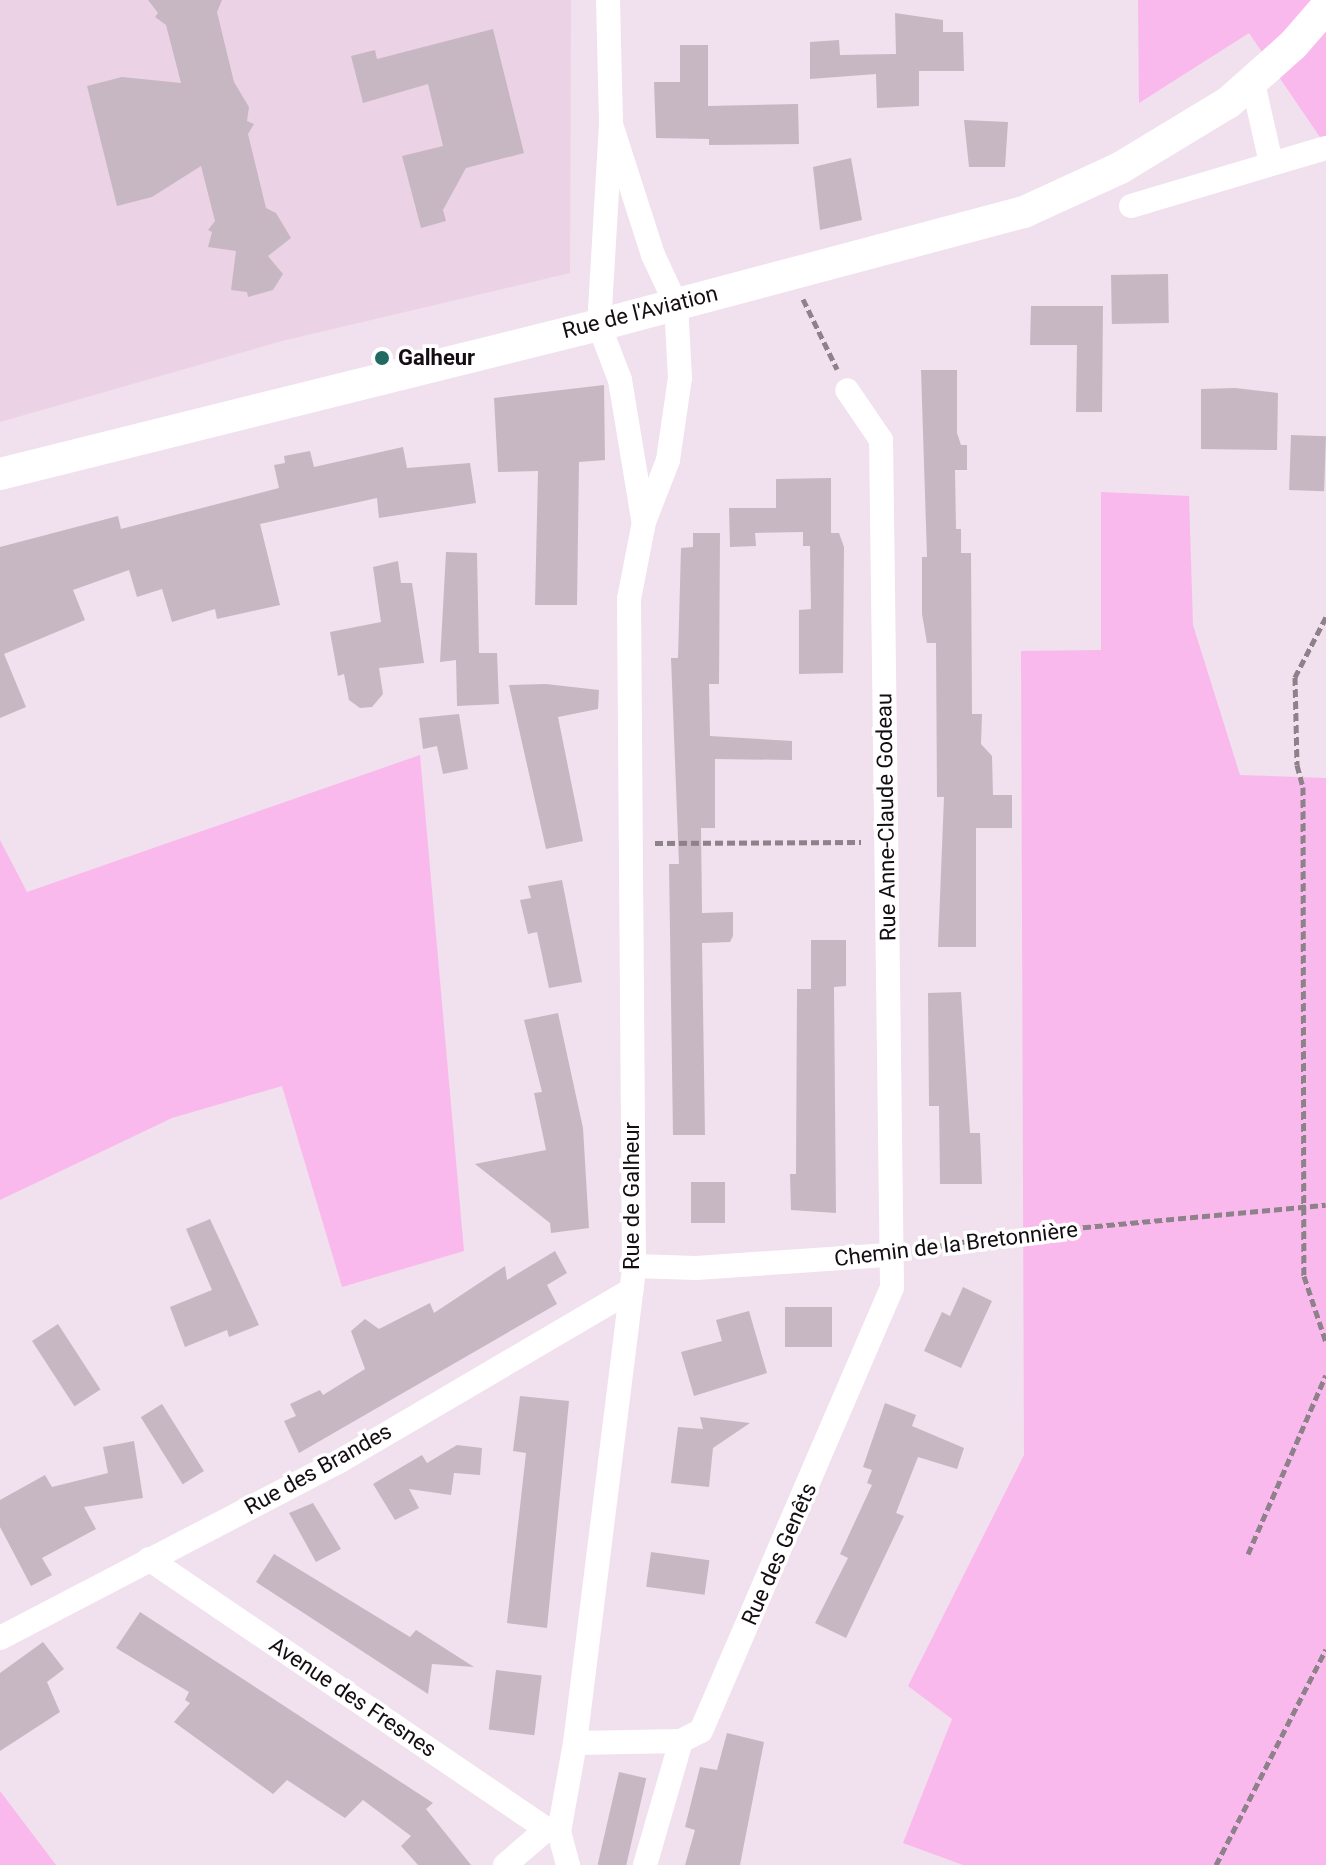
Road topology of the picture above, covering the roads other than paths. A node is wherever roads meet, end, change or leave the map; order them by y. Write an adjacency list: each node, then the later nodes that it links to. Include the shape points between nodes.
1 (608, 0): 4 (street)
2 (1326, 7): 3 (street, Rue de l'Aviation)
3 (1253, 83): 6 (street); 8 (street, Rue de l'Aviation, via 1175,137 1076,191 1024,212)
4 (611, 124): 8 (street, via 653,255); 9 (street)
5 (1326, 148): 6 (street)
6 (1271, 163): 7 (street)
7 (1131, 206)
8 (676, 304): 9 (street, Rue de l'Aviation); 12 (street, Rue de Galheur, via 680,378 670,447)
9 (599, 325): 11 (street, Rue de l'Aviation); 12 (street, Rue de Galheur, via 620,380)
10 (847, 390): 13 (street, Rue Anne-Claude Godeau, via 881,440)
11 (0, 474)
12 (644, 522): 14 (street, Rue de Galheur, via 629,599)
13 (889, 1255): 14 (street, Chemin de la Bretonnière, via 696,1268); 17 (street, Rue des Genêts, via 892,1287 800,1507 701,1731)
14 (632, 1278): 15 (street, Rue des Brandes, via 340,1461); 18 (street, Rue de Galheur)
15 (149, 1559): 16 (street, Rue des Brandes); 19 (street, Avenue des Fresnes)
16 (0, 1638)
17 (681, 1741): 18 (street); 22 (street)
18 (575, 1743): 19 (street, Rue de Galheur)
19 (553, 1830): 20 (street); 21 (street, Rue de Galheur)
20 (505, 1865)
21 (568, 1865)
22 (645, 1865)

